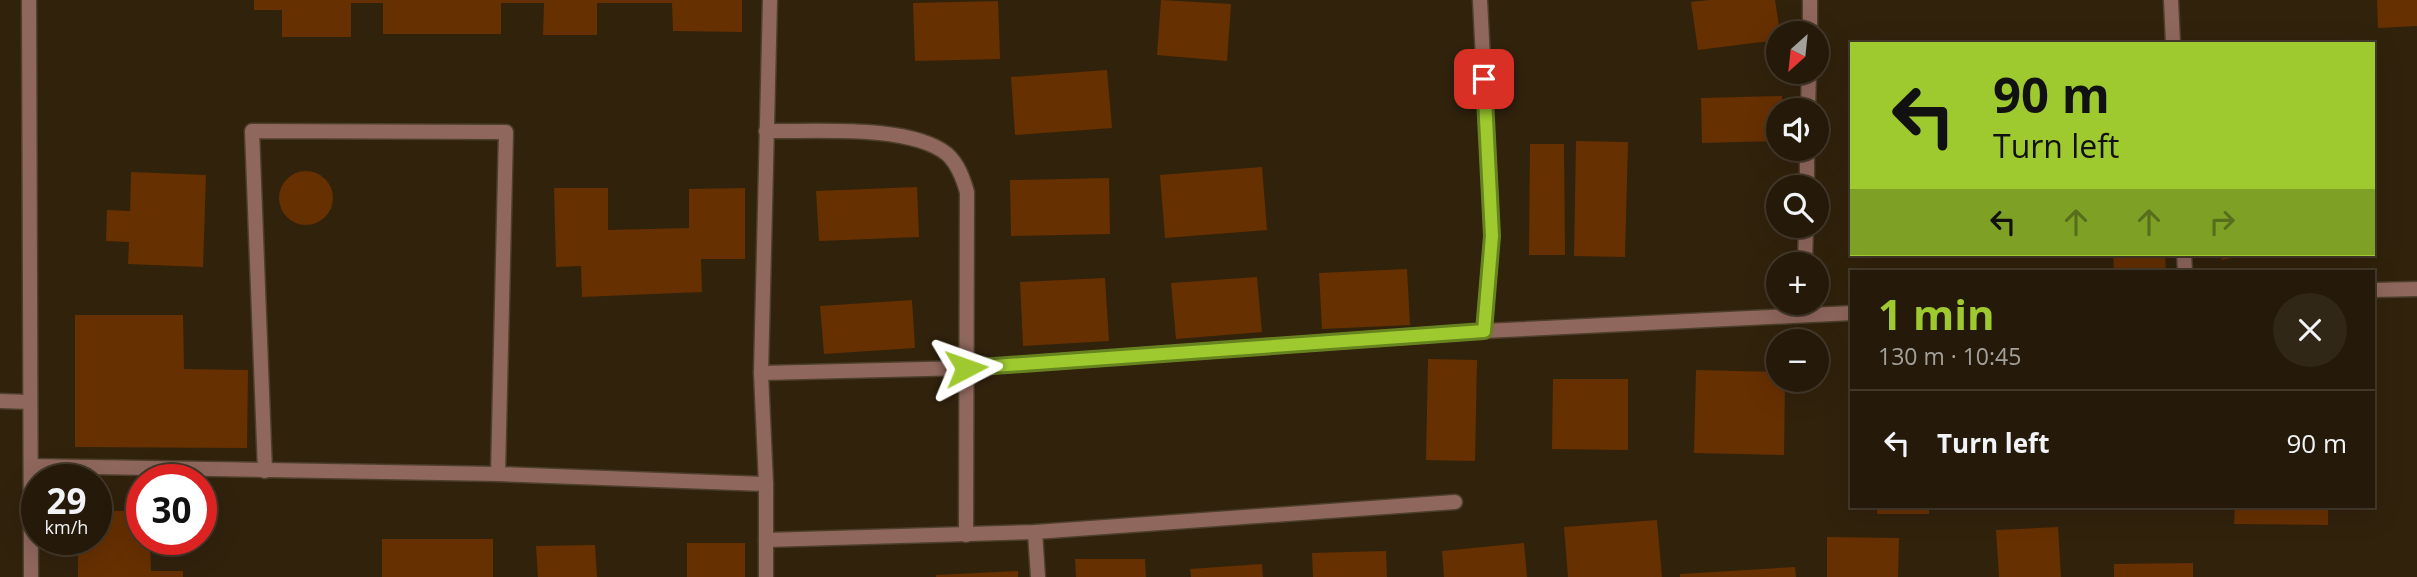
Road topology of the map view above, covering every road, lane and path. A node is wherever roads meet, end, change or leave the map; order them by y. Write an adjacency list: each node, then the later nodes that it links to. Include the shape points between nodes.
1 (29, 0): 18 (street)
2 (770, 0): 8 (street)
3 (1480, 0): 14 (street, via 1492,236)
4 (1810, 0): 6 (street)
5 (2171, 0): 7 (street)
6 (1810, 21)
7 (2173, 42)
8 (766, 131): 15 (street, via 897,134 920,139 948,155 961,172 967,192); 16 (street)
9 (2417, 289): 10 (street)
10 (2375, 290)
11 (1829, 311): 13 (street)
12 (1766, 312): 14 (street)
13 (1850, 313)
14 (1484, 331): 15 (street)
15 (966, 368): 16 (street); 26 (street)
16 (761, 373): 23 (street)
17 (0, 401): 18 (street)
18 (30, 402): 19 (street)
19 (31, 464)
20 (112, 468): 21 (street)
21 (265, 471): 22 (street); 22 (street, via 251,131 506,132)
22 (498, 474): 23 (street)
23 (766, 484): 27 (street)
24 (1455, 502): 25 (street)
25 (1035, 532): 26 (street); 31 (street)
26 (966, 535): 27 (street)
27 (766, 540): 30 (street)
28 (31, 555): 29 (street)
29 (31, 577)
30 (766, 577)
31 (1038, 577)

